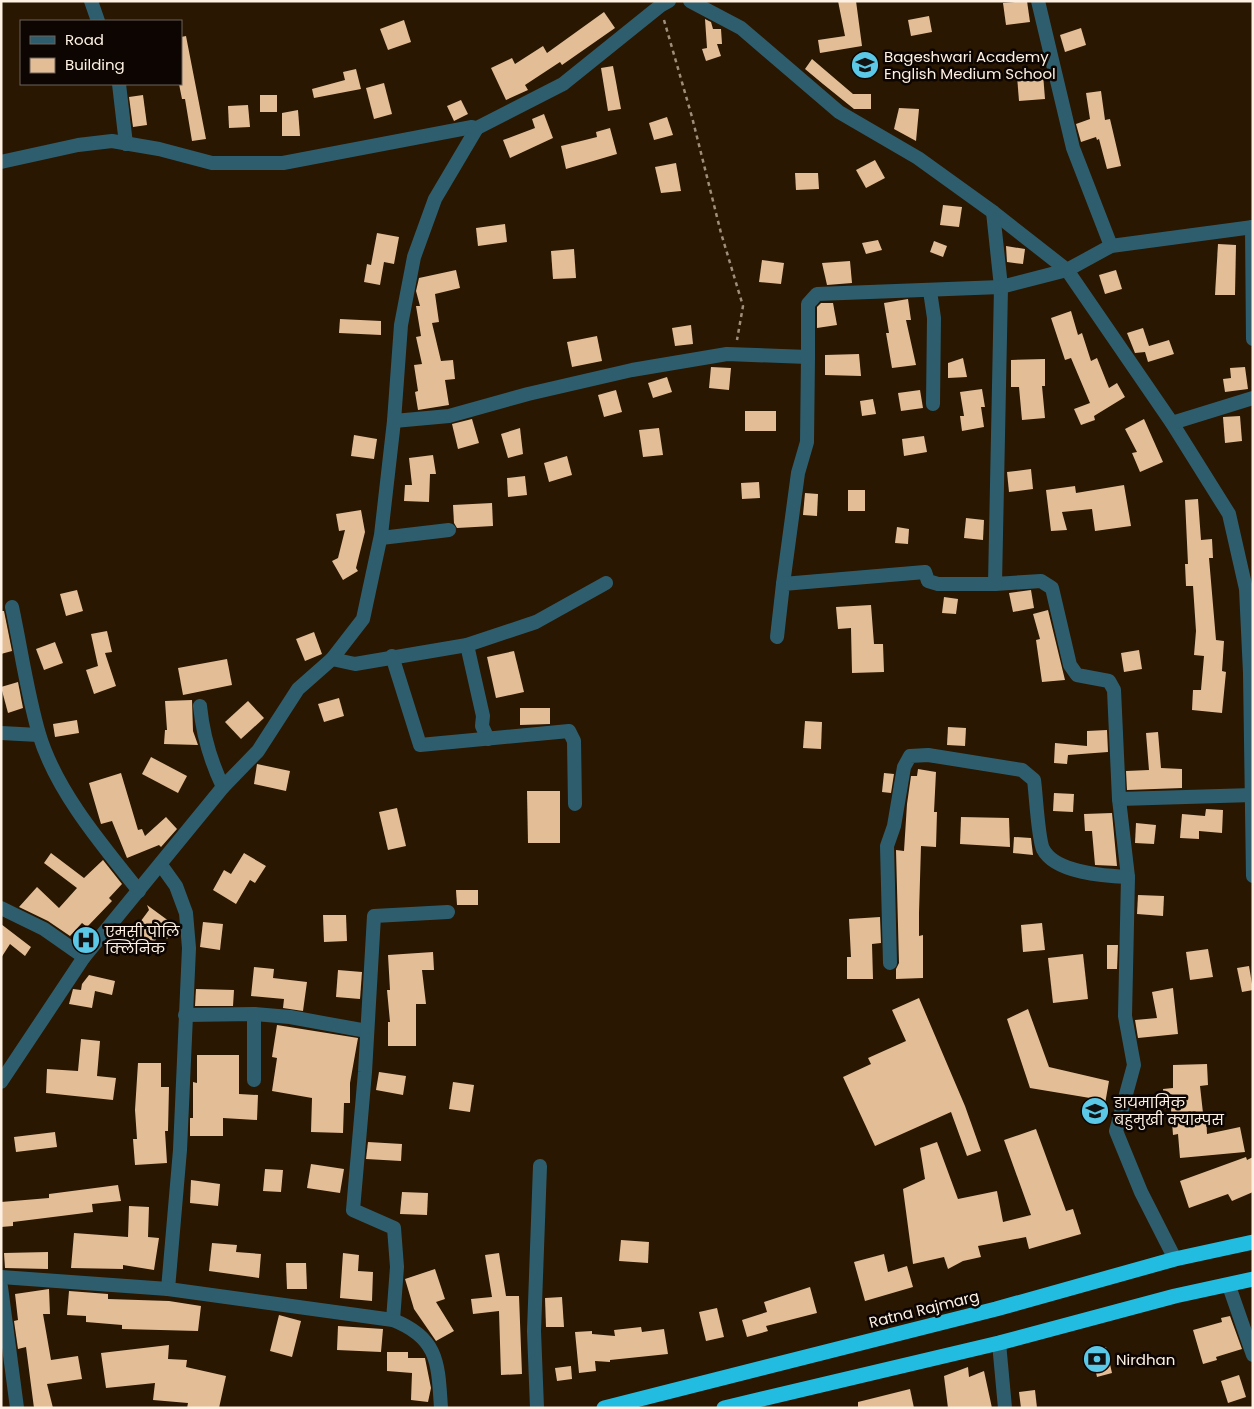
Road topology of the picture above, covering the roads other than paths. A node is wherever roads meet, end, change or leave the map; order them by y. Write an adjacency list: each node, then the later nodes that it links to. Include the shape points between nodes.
1 (91, 1): 5 (street)
2 (690, 1): 10 (street, via 741,28 839,112 918,158)
3 (1038, 1): 12 (street, via 1073,148)
4 (665, 4): 7 (street, via 564,84)
5 (98, 20)
6 (119, 85): 8 (street)
7 (477, 128): 8 (street, via 284,163 212,163); 20 (street, via 435,199 414,257 401,325)
8 (126, 144): 9 (street, via 112,141 78,145)
9 (1, 162)
10 (993, 212): 13 (street); 14 (street)
11 (1252, 227): 12 (street); 16 (street)
12 (1112, 246): 13 (street)
13 (1067, 270): 14 (street); 21 (street)
14 (1002, 286): 15 (street); 26 (street)
15 (930, 291): 17 (street, via 816,294 808,304); 19 (street, via 934,318)
16 (1253, 339)
17 (808, 357): 20 (street, via 727,354 632,370 449,416); 25 (street, via 807,442 798,473)
18 (1253, 398): 21 (street)
19 (933, 404)
20 (394, 421): 23 (street)
21 (1172, 423): 37 (street, via 1229,514 1246,589)
22 (449, 530): 23 (street)
23 (380, 538): 31 (street, via 363,619)
24 (606, 584): 29 (street, via 536,622)
25 (782, 584): 26 (street, via 925,572 928,581 938,584); 28 (street)
26 (995, 584): 38 (street, via 1041,581 1048,584 1052,588 1070,665 1077,675 1109,681 1114,700)
27 (12, 607): 34 (street)
28 (776, 637)
29 (467, 645): 30 (street); 35 (street, via 482,726)
30 (392, 656): 31 (street, via 354,664); 35 (street, via 420,746)
31 (332, 659): 36 (street, via 298,689 258,751)
32 (200, 706): 36 (street, via 209,757)
33 (1, 733): 34 (street)
34 (39, 735): 43 (street, via 63,785 90,829)
35 (488, 739): 39 (street, via 569,731 574,741)
36 (224, 787): 40 (street)
37 (1252, 795): 38 (street); 41 (street)
38 (1119, 799): 42 (street)
39 (575, 804)
40 (161, 866): 43 (street); 49 (street, via 176,886 186,913 189,948)
41 (1253, 876)
42 (1128, 877): 47 (street, via 1104,876 1057,863 1043,849 1034,780 1022,770 928,755 910,756 904,767 894,826 887,846); 55 (street, via 1125,1016 1134,1065 1116,1131 1141,1192)
43 (139, 891): 46 (street)
44 (1, 908): 46 (street, via 44,929)
45 (448, 912): 50 (street, via 374,916)
46 (84, 957): 52 (street)
47 (890, 962)
48 (254, 1014): 49 (street); 50 (street); 51 (street)
49 (185, 1015): 60 (street, via 180,1150)
50 (367, 1031): 61 (street, via 353,1210 394,1228 397,1268)
51 (254, 1080)
52 (1, 1082)
53 (540, 1166): 67 (street, via 534,1331)
54 (1253, 1242): 55 (highway, Ratna Rajmarg)
55 (1175, 1259): 68 (highway, Ratna Rajmarg, via 996,1309)
56 (1, 1277): 60 (street)
57 (1253, 1279): 58 (highway)
58 (1229, 1286): 62 (highway, via 1175,1296); 64 (street)
59 (1, 1287): 63 (street)
60 (168, 1289): 61 (street)
61 (393, 1320): 66 (street, via 412,1327 434,1354 439,1370)
62 (999, 1343): 69 (highway); 70 (street)
63 (4, 1344): 65 (street)
64 (1253, 1355)
65 (17, 1408)
66 (441, 1408)
67 (537, 1408)
68 (604, 1408)
69 (724, 1408)
70 (1005, 1408)

